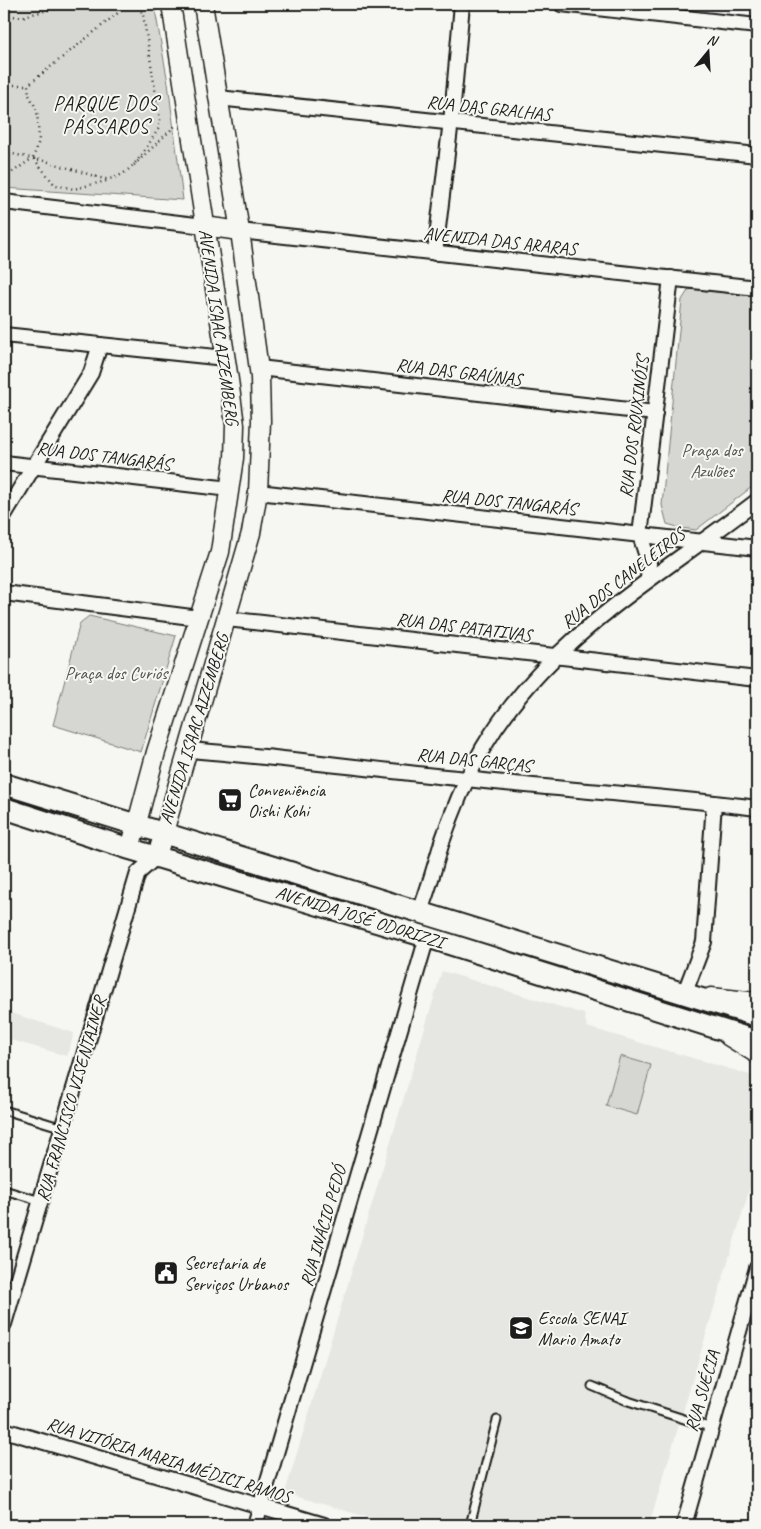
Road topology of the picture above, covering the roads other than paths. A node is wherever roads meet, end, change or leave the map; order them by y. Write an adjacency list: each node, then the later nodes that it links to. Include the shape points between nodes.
1 (171, 4): 10 (street, AVENIDA ISAAC AIZEMBERG)
2 (203, 4): 6 (street, AVENIDA ISAAC AIZEMBERG)
3 (462, 4): 7 (street)
4 (561, 4): 5 (street)
5 (757, 26)
6 (218, 98): 7 (street, RUA DAS GRALHAS); 11 (street, AVENIDA ISAAC AIZEMBERG)
7 (450, 122): 8 (street, RUA DAS GRALHAS); 12 (street)
8 (757, 155)
9 (4, 202): 10 (street)
10 (204, 226): 11 (street); 17 (street, AVENIDA ISAAC AIZEMBERG)
11 (240, 231): 12 (street, AVENIDA DAS ARARAS); 18 (street, AVENIDA ISAAC AIZEMBERG)
12 (434, 253): 13 (street, AVENIDA DAS ARARAS)
13 (671, 278): 14 (street, AVENIDA DAS ARARAS); 19 (street, RUA DOS ROUXINÓIS)
14 (757, 288)
15 (4, 335): 16 (street)
16 (100, 345): 17 (street); 21 (street, via 91,373)
17 (226, 358): 22 (street, AVENIDA ISAAC AIZEMBERG, via 235,425)
18 (259, 368): 19 (street, RUA DAS GRAÚNAS); 23 (street, AVENIDA ISAAC AIZEMBERG)
19 (655, 414): 26 (street, RUA DOS ROUXINÓIS)
20 (4, 463): 21 (street, RUA DOS TANGARÁS)
21 (35, 466): 22 (street, RUA DOS TANGARÁS); 25 (street)
22 (230, 489): 31 (street, AVENIDA ISAAC AIZEMBERG, via 220,552)
23 (258, 492): 26 (street, RUA DOS TANGARÁS); 32 (street, AVENIDA ISAAC AIZEMBERG, via 251,533)
24 (757, 501): 27 (street, RUA DOS CANELEIROS)
25 (4, 515)
26 (640, 535): 27 (street, RUA DOS TANGARÁS); 29 (street, RUA DOS ROUXINÓIS, via 649,563)
27 (700, 542): 28 (street, RUA DOS TANGARÁS); 29 (street, RUA DOS CANELEIROS)
28 (757, 548)
29 (648, 579): 33 (street, RUA DOS CANELEIROS, via 587,627)
30 (4, 593): 31 (street)
31 (199, 618): 41 (street, AVENIDA ISAAC AIZEMBERG)
32 (227, 619): 33 (street, RUA DAS PATATIVAS); 35 (street, AVENIDA ISAAC AIZEMBERG)
33 (556, 657): 34 (street, RUA DAS PATATIVAS); 36 (street, RUA DOS CANELEIROS, via 502,721)
34 (757, 679)
35 (188, 750): 36 (street, RUA DAS GARÇAS, via 274,756); 42 (street, AVENIDA ISAAC AIZEMBERG)
36 (467, 780): 38 (street, RUA DAS GARÇAS); 46 (street, RUA DOS CANELEIROS, via 452,813)
37 (4, 784): 41 (main road, AVENIDA JOSÉ ODORIZZI)
38 (714, 803): 40 (street, RUA DAS GARÇAS); 48 (street, via 704,942)
39 (4, 808): 43 (main road, AVENIDA JOSÉ ODORIZZI)
40 (757, 808)
41 (136, 824): 42 (main road, AVENIDA JOSÉ ODORIZZI); 43 (street, AVENIDA ISAAC AIZEMBERG)
42 (163, 833): 44 (street); 46 (main road, AVENIDA JOSÉ ODORIZZI)
43 (130, 848): 44 (main road, AVENIDA JOSÉ ODORIZZI); 45 (street)
44 (157, 856): 45 (street); 47 (main road, AVENIDA JOSÉ ODORIZZI)
45 (138, 873): 55 (street, RUA FRANCISCO VISENTAINER)
46 (420, 910): 48 (main road, AVENIDA JOSÉ ODORIZZI)
47 (427, 937): 51 (main road, AVENIDA JOSÉ ODORIZZI); 65 (street, RUA INÁCIO PEDÓ)
48 (691, 994): 49 (street, AVENIDA JOSÉ ODORIZZI); 50 (main road, AVENIDA JOSÉ ODORIZZI)
49 (757, 1002)
50 (757, 1016)
51 (715, 1028): 52 (main road, AVENIDA JOSÉ ODORIZZI); 53 (street, AVENIDA JOSÉ ODORIZZI)
52 (757, 1041)
53 (757, 1054)
54 (4, 1110): 55 (lane)
55 (63, 1128): 57 (street, RUA FRANCISCO VISENTAINER)
56 (4, 1190): 57 (lane)
57 (41, 1201): 59 (street, RUA FRANCISCO VISENTAINER)
58 (757, 1268): 63 (street, RUA SUÉCIA)
59 (10, 1284): 60 (street, RUA FRANCISCO VISENTAINER)
60 (4, 1324)
61 (592, 1386): 63 (lane)
62 (497, 1420): 68 (lane)
63 (712, 1428): 69 (street, RUA SUÉCIA)
64 (4, 1430): 65 (street, RUA VITÓRIA MARIA MÉDICI RAMOS)
65 (260, 1507): 66 (street, RUA INÁCIO PEDÓ); 67 (street, RUA VITÓRIA MARIA MÉDICI RAMOS)
66 (255, 1525)
67 (324, 1525)
68 (470, 1525)
69 (684, 1525)

